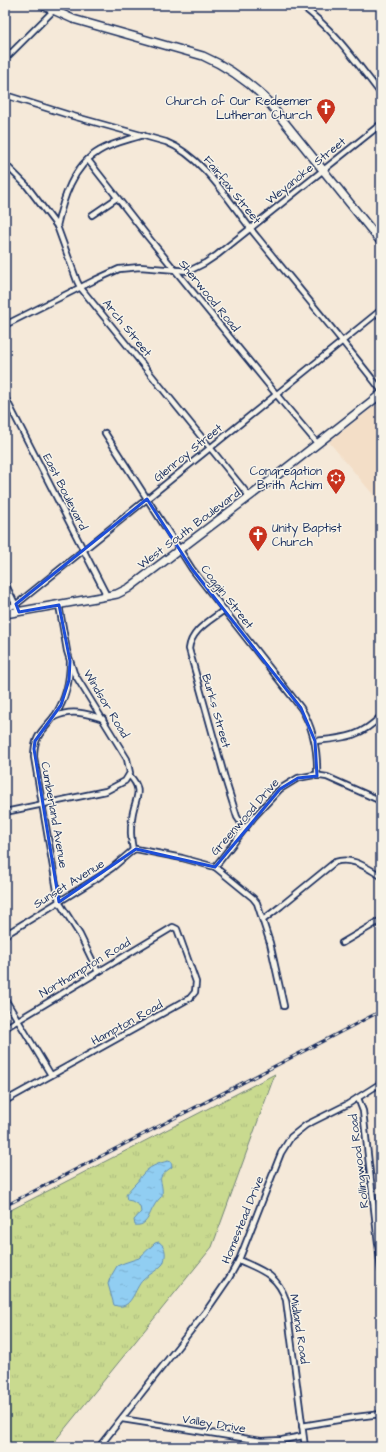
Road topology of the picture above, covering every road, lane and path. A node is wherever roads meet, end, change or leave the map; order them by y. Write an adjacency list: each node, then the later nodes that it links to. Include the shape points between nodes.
1 (42, 5): 4 (street)
2 (59, 5): 4 (street)
3 (300, 5): 6 (street, via 331,33)
4 (53, 11): 5 (street); 12 (street, via 203,56 225,67 265,98)
5 (5, 59)
6 (381, 94)
7 (5, 95): 9 (street, Fairfax Street)
8 (381, 124): 12 (street, Weyanoke Street)
9 (143, 135): 10 (street, via 107,147); 16 (street, Fairfax Street, via 172,144 188,154 211,177)
10 (88, 160): 13 (street, Sherwood Road); 15 (street, via 71,183)
11 (5, 164): 15 (street, Arch Street, via 26,185)
12 (323, 170): 16 (street, Weyanoke Street); 17 (street)
13 (117, 198): 14 (street); 18 (street, Sherwood Road)
14 (92, 215)
15 (57, 226): 19 (street, Arch Street)
16 (250, 228): 18 (street, Weyanoke Street, via 205,263 188,271); 22 (street, Fairfax Street)
17 (381, 242)
18 (176, 270): 19 (street, Weyanoke Street, via 124,268); 25 (street, Sherwood Road)
19 (80, 287): 21 (street, Weyanoke Street); 29 (street, Arch Street)
20 (381, 310): 22 (street, Glenroy Street)
21 (5, 325)
22 (342, 341): 23 (street, Fairfax Street); 25 (street, Glenroy Street)
23 (381, 390)
24 (381, 394): 28 (street, West South Boulevard)
25 (276, 395): 28 (street, Sherwood Road); 29 (street, Glenroy Street)
26 (5, 397): 32 (street, East Boulevard)
27 (105, 433): 31 (street, Coggin Street)
28 (317, 444): 30 (street, West South Boulevard)
29 (210, 448): 30 (street, Arch Street); 31 (street, Glenroy Street)
30 (250, 497): 33 (street, West South Boulevard)
31 (146, 499): 32 (street, Glenroy Street); 33 (street, Coggin Street)
32 (83, 550): 35 (street, East Boulevard); 36 (street, Glenroy Street)
33 (180, 550): 35 (street, West South Boulevard, via 129,588); 39 (street, Coggin Street)
34 (5, 583): 36 (street)
35 (107, 596): 37 (street, West South Boulevard)
36 (16, 604): 38 (street, Glenroy Street); 40 (street)
37 (59, 605): 40 (street, West South Boulevard); 42 (street, Windsor Road)
38 (5, 610)
39 (224, 610): 46 (street, Coggin Street, via 301,708); 52 (street, Burks Street, via 194,634 189,649 228,789 237,817)
40 (19, 612): 41 (street, West South Boulevard)
41 (5, 614)
42 (70, 661): 44 (street, Cumberland Avenue, via 67,690); 45 (street, Windsor Road, via 79,682)
43 (381, 716): 46 (street, via 372,726 360,733 344,738)
44 (53, 718): 45 (street, via 75,712); 50 (street, Cumberland Avenue, via 35,741 34,756)
45 (103, 719): 47 (street, Windsor Road, via 127,759)
46 (315, 741): 48 (street, Coggin Street)
47 (129, 775): 50 (street, via 125,781 106,791); 53 (street, via 137,785 138,794 132,818)
48 (317, 776): 49 (street, Greenwood Drive, via 332,779); 52 (street, Greenwood Drive, via 304,776 285,784)
49 (381, 801)
50 (42, 804): 51 (street); 56 (street, Cumberland Avenue)
51 (5, 812)
52 (245, 829): 54 (street, Greenwood Drive)
53 (133, 850): 54 (street); 56 (street, Sunset Avenue, via 112,868)
54 (215, 867): 57 (street, via 253,898 260,908)
55 (381, 876): 57 (street, via 353,861 344,859 335,862)
56 (59, 902): 60 (street, Sunset Avenue); 62 (street, Cumberland Avenue, via 80,935)
57 (263, 920): 64 (street)
58 (381, 920): 61 (street)
59 (176, 927): 62 (street, Northampton Road); 67 (street, Hampton Road, via 196,982 192,996)
60 (5, 935)
61 (342, 943)
62 (98, 972): 65 (street, Northampton Road)
63 (5, 1000): 65 (street)
64 (284, 1006)
65 (18, 1020): 66 (street, Northampton Road); 67 (street)
66 (5, 1028)
67 (51, 1075): 70 (street, Hampton Road)
68 (381, 1083): 69 (street, Homestead Drive)
69 (358, 1098): 71 (street, Homestead Drive, via 306,1125 285,1145); 72 (street, Rollingwood Road, via 363,1111)
70 (5, 1101)
71 (239, 1260): 74 (street, Homestead Drive, via 207,1310); 75 (street, Midland Road, via 265,1272 278,1282 284,1292)
72 (381, 1270)
73 (381, 1414): 75 (street)
74 (122, 1419): 76 (street, Valley Drive, via 261,1441); 77 (street, Homestead Drive)
75 (302, 1426): 76 (street, Midland Road)
76 (303, 1436): 78 (street)
77 (99, 1447)
78 (305, 1447)

